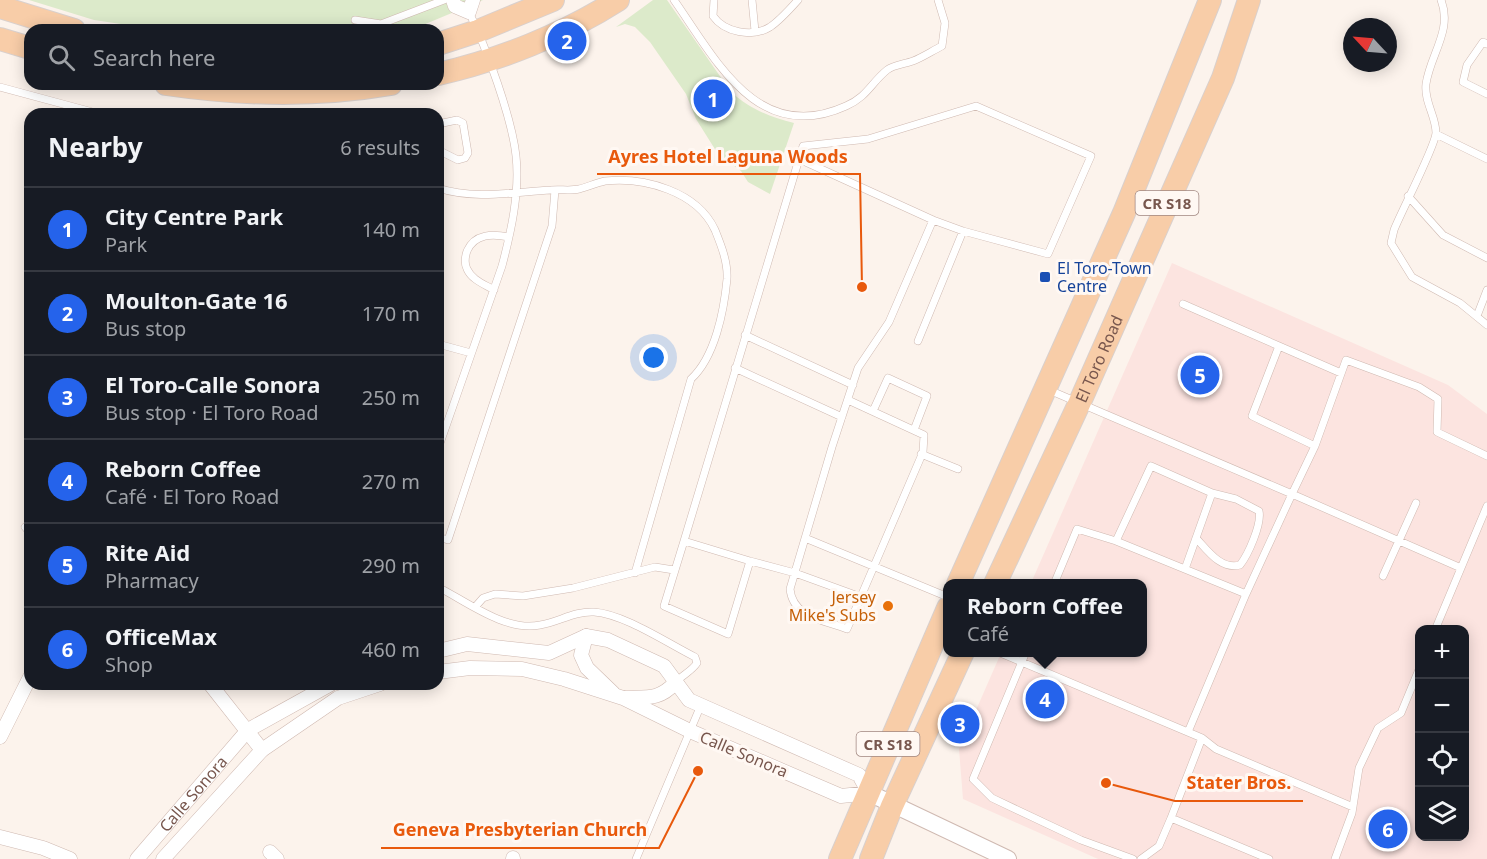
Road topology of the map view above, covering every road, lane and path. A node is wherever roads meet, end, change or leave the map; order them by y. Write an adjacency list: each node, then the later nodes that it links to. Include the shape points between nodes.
1 (444, 0): 15 (lane, via 381,24)
2 (453, 0): 14 (street, via 455,6)
3 (553, 0): 14 (main road)
4 (618, 0): 22 (main road, via 553,34)
5 (674, 0): 9 (lane, via 728,76 751,100 785,114 817,115 866,95 888,69 942,46 945,23)
6 (714, 0): 17 (lane, via 713,16 718,23 734,32)
7 (752, 0): 17 (lane)
8 (798, 0): 17 (lane, via 768,28)
9 (938, 0)
10 (1210, 0): 55 (main road, CR S18, via 1124,213)
11 (1249, 0): 57 (main road, El Toro Road / CR S18, via 1223,78)
12 (1441, 0): 30 (lane, via 1445,9 1444,28 1426,82 1426,100)
13 (0, 7): 16 (main road)
14 (473, 14): 19 (main road); 22 (lane)
15 (355, 20)
16 (55, 24)
17 (755, 31)
18 (0, 39): 21 (main road)
19 (444, 39)
20 (1487, 44): 27 (lane, via 1483,42 1467,65 1463,82)
21 (24, 46)
22 (487, 59): 23 (main road); 36 (lane, via 516,157)
23 (444, 72)
24 (0, 87): 28 (lane)
25 (218, 90): 26 (main road, via 288,94)
26 (349, 90)
27 (1487, 94)
28 (78, 108)
29 (444, 123): 31 (lane, via 463,123 468,153 458,160)
30 (1436, 134): 33 (lane); 37 (lane)
31 (444, 153)
32 (799, 159): 38 (lane); 39 (lane, via 803,146 868,139 976,106 1091,156 1048,254); 47 (lane)
33 (1487, 159)
34 (444, 189): 36 (lane, via 465,194)
35 (555, 190): 36 (lane); 72 (lane, via 552,226 448,540); 81 (lane, via 579,189 605,181 637,182 668,189 691,202 710,220 723,252 727,273 724,302 703,368 691,380)
36 (515, 192): 40 (lane)
37 (1408, 196): 41 (lane, via 1443,235); 45 (lane, via 1391,243 1396,254 1412,277)
38 (933, 220): 39 (lane); 54 (lane, via 889,322 858,368)
39 (963, 231): 48 (lane)
40 (509, 237): 42 (lane); 42 (lane, via 484,236 470,245 466,254 467,271)
41 (1487, 258)
42 (494, 290): 51 (lane)
43 (1487, 290): 45 (lane)
44 (1183, 304): 50 (lane)
45 (1477, 316): 46 (lane)
46 (1487, 325)
47 (745, 335): 52 (lane); 54 (lane)
48 (918, 341)
49 (444, 346): 51 (lane)
50 (1280, 346): 53 (lane); 62 (lane, via 1252,416)
51 (471, 353): 61 (lane)
52 (735, 368): 59 (lane); 73 (lane)
53 (1341, 373): 62 (lane); 64 (lane, via 1346,360 1419,387 1438,399 1437,432)
54 (853, 386): 56 (lane)
55 (1046, 388): 57 (lane); 84 (main road, CR S18)
56 (848, 400): 58 (lane); 59 (lane)
57 (1079, 404): 67 (lane); 85 (main road, El Toro Road / CR S18)
58 (873, 411): 60 (lane); 60 (lane, via 888,378 927,396)
59 (842, 417): 70 (lane)
60 (914, 430): 63 (lane, via 924,435)
61 (444, 432)
62 (1315, 446): 67 (lane)
63 (921, 454): 65 (lane); 77 (lane)
64 (1487, 456)
65 (958, 469)
66 (1212, 493): 71 (lane); 71 (lane, via 1255,507 1261,518 1240,565 1230,567 1221,562); 74 (lane, via 1151,466)
67 (1292, 494): 75 (lane); 88 (lane)
68 (1416, 503): 75 (lane)
69 (1487, 506): 78 (lane)
70 (805, 538): 77 (lane); 82 (lane)
71 (1196, 538): 79 (lane)
72 (444, 539)
73 (684, 541): 76 (lane); 80 (lane)
74 (1116, 541): 79 (lane); 86 (lane, via 1077,529)
75 (1400, 542): 78 (lane); 83 (lane)
76 (750, 561): 80 (lane, via 728,634 664,606); 82 (lane)
77 (874, 568): 89 (lane); 90 (lane)
78 (1461, 568): 93 (lane)
79 (1185, 569): 88 (lane)
80 (674, 570): 81 (lane, via 655,567)
81 (635, 573): 91 (lane, via 524,596 495,594 483,597)
82 (795, 573): 90 (lane); 90 (lane, via 791,601 799,612 848,629)
83 (1383, 576)
84 (960, 579)
85 (997, 579)
86 (1056, 579)
87 (444, 590): 91 (lane)
88 (1246, 594): 111 (lane)
89 (943, 595)
90 (861, 597)
91 (476, 606): 102 (lane, via 496,618 529,627 594,612 620,619 695,657 693,669)
92 (943, 620): 115 (main road, CR S18)
93 (1437, 625)
94 (586, 636): 95 (street, via 549,653 467,645); 102 (street, Calle Sonora, via 608,640 650,657 664,666); 107 (street, Calle Sonora, via 581,655 587,668)
95 (444, 650)
96 (961, 657): 116 (main road, CR S18)
97 (1010, 657): 99 (lane)
98 (1024, 657): 99 (lane)
99 (1022, 662): 111 (lane); 127 (lane, via 973,779 992,798 1081,840)
100 (444, 671): 107 (street, Calle Sonora, via 522,669)
101 (1415, 677): 117 (lane, via 1401,713 1378,728 1359,768)
102 (675, 683): 107 (street, Calle Sonora, via 657,697); 108 (street, Calle Sonora, via 689,700)
103 (24, 689): 112 (street)
104 (215, 690): 109 (street)
105 (320, 690): 109 (street, Calle Sonora)
106 (362, 690): 114 (street, Calle Sonora, via 338,698)
107 (619, 696): 110 (street, Calle Sonora)
108 (701, 705): 110 (lane); 115 (street, Calle Sonora, via 859,775)
109 (248, 730): 114 (street); 121 (street, Calle Sonora)
110 (690, 731): 115 (street, Calle Sonora, via 841,796); 123 (lane)
111 (1188, 732): 113 (lane)
112 (0, 736)
113 (1202, 738): 117 (lane, via 1216,749); 118 (lane)
114 (262, 750): 122 (street, Calle Sonora)
115 (869, 794): 116 (street, Calle Sonora); 124 (main road, CR S18)
116 (892, 806): 125 (main road, CR S18); 126 (street, Calle Sonora)
117 (1353, 807): 130 (lane)
118 (1171, 818): 128 (lane, via 1159,846); 129 (lane)
119 (0, 837): 120 (street)
120 (70, 859)
121 (137, 859)
122 (163, 859)
123 (636, 859)
124 (840, 859)
125 (872, 859)
126 (1008, 859)
127 (1134, 859)
128 (1141, 859)
129 (1269, 859)
130 (1335, 859)

